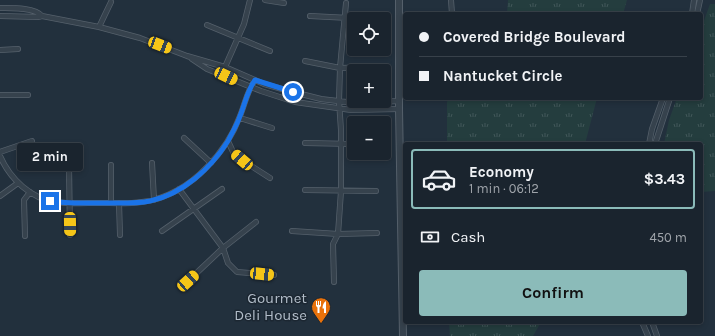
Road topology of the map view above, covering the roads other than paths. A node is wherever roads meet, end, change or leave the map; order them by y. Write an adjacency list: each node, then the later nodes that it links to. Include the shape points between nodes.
1 (250, 0): 20 (street)
2 (265, 0): 9 (street)
3 (399, 0): 37 (street)
4 (451, 0): 11 (street)
5 (694, 0): 12 (street)
6 (700, 0): 13 (street)
7 (346, 1): 17 (street)
8 (111, 2): 19 (street)
9 (284, 3)
10 (0, 8): 15 (street, via 31,10)
11 (452, 12)
12 (692, 12)
13 (697, 12)
14 (0, 16): 15 (street)
15 (42, 16): 19 (street)
16 (310, 16): 17 (street)
17 (345, 18): 27 (street)
18 (206, 25): 20 (street)
19 (99, 27): 24 (street, via 140,38)
20 (238, 38): 23 (street); 26 (street)
21 (0, 50): 22 (street)
22 (18, 50)
23 (270, 51)
24 (187, 56): 26 (street); 29 (street, via 207,69)
25 (305, 61): 27 (street)
26 (225, 67): 29 (street); 30 (street)
27 (340, 68): 28 (street); 36 (street)
28 (347, 68)
29 (226, 76): 31 (street)
30 (255, 80): 31 (street); 36 (street, via 321,99)
31 (250, 86): 38 (street, via 295,102); 40 (street)
32 (0, 95): 33 (street)
33 (28, 95)
34 (662, 100): 45 (street)
35 (669, 100): 46 (street)
36 (339, 101): 37 (street); 38 (street)
37 (399, 101): 39 (street)
38 (340, 109): 39 (street); 48 (street)
39 (399, 109): 73 (street)
40 (240, 118): 41 (street); 44 (street)
41 (272, 128)
42 (184, 138): 53 (street)
43 (32, 141): 50 (street)
44 (228, 141): 53 (street); 56 (street, via 234,154)
45 (649, 142)
46 (656, 142)
47 (305, 143): 48 (street)
48 (342, 144): 49 (street); 61 (street)
49 (347, 144)
50 (0, 152)
51 (0, 156): 57 (street)
52 (152, 162): 65 (street)
53 (211, 163): 58 (street, via 197,177)
54 (69, 165): 66 (street)
55 (111, 165): 67 (street)
56 (270, 178)
57 (18, 183): 63 (street); 64 (street)
58 (179, 189): 65 (street); 69 (street)
59 (222, 189): 69 (street)
60 (305, 190): 61 (street)
61 (341, 191): 62 (street); 75 (street)
62 (376, 191)
63 (30, 192): 66 (street, via 50,201); 78 (street, via 24,200)
64 (0, 196)
65 (154, 200): 68 (street)
66 (69, 203): 67 (street); 76 (street)
67 (111, 203): 68 (street)
68 (119, 203): 77 (street)
69 (195, 209): 71 (street); 79 (street)
70 (256, 222): 79 (street)
71 (162, 231)
72 (292, 231): 75 (street)
73 (403, 232): 85 (street)
74 (377, 233): 75 (street)
75 (338, 234): 82 (street, via 333,244)
76 (70, 235)
77 (120, 235)
78 (25, 236)
79 (223, 248): 80 (street, via 228,263 237,272); 81 (street)
80 (274, 275)
81 (188, 281)
82 (334, 282)
83 (643, 324): 86 (street)
84 (653, 324): 87 (street)
85 (403, 336)
86 (648, 336)
87 (657, 336)

